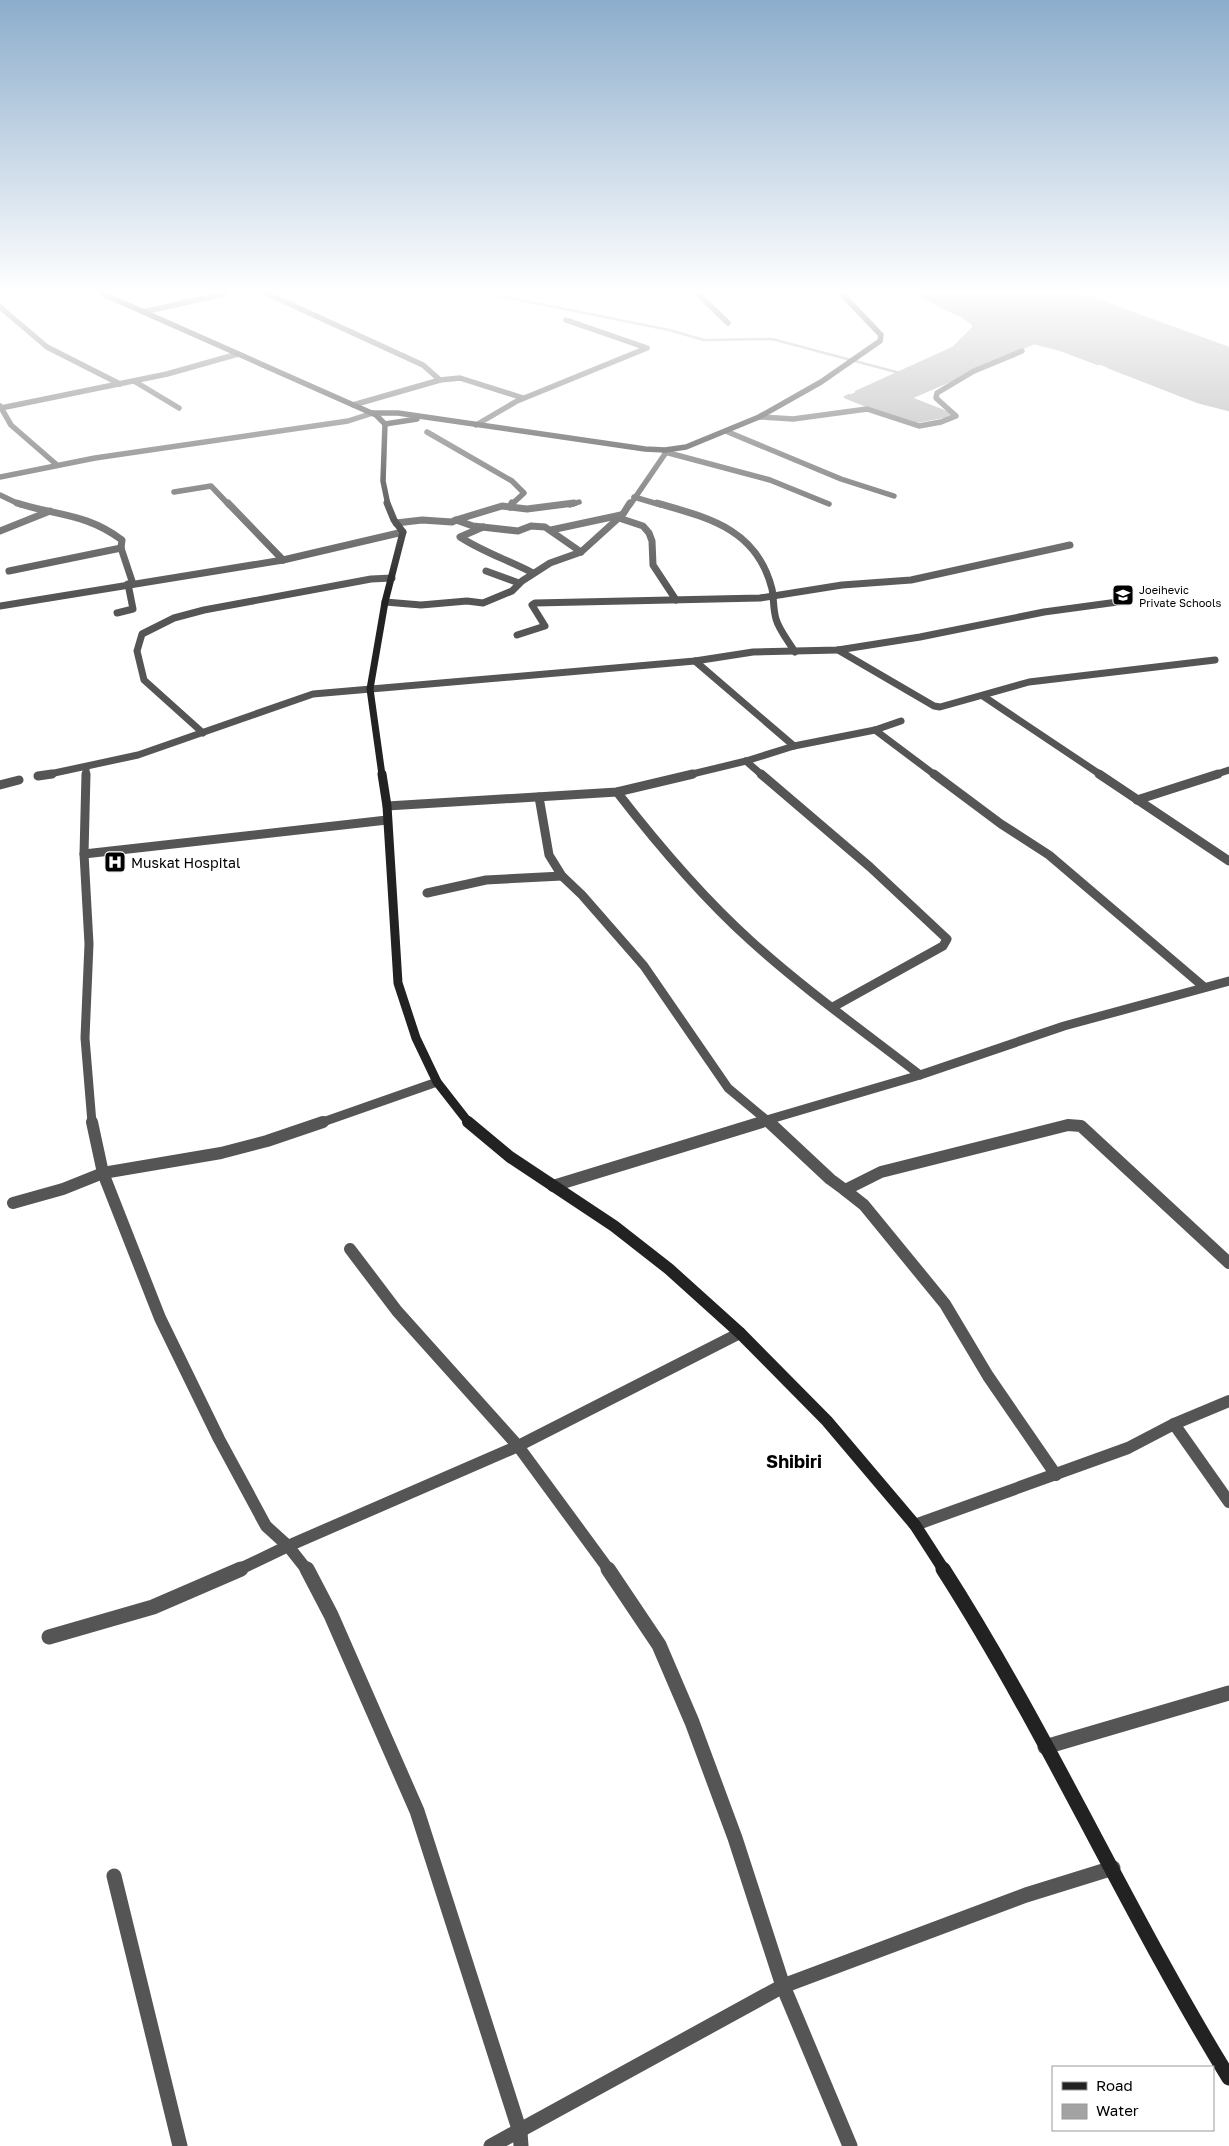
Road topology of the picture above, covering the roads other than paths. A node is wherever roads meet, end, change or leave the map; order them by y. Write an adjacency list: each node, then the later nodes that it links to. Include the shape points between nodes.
1 (68, 394): 11 (street)
2 (156, 394): 12 (street)
3 (329, 394): 10 (main road)
4 (391, 394): 10 (street)
5 (511, 394): 9 (street)
6 (533, 394): 9 (street)
7 (802, 394): 15 (main road)
8 (937, 394): 15 (street, via 940,404 956,416 926,426 913,425 867,409 793,419)
9 (523, 398): 17 (street)
10 (353, 405): 13 (main road)
11 (1, 407): 21 (street, via 11,425)
12 (179, 408)
13 (373, 413): 14 (main road); 16 (main road); 21 (street, via 348,421)
14 (428, 417): 16 (main road); 17 (main road)
15 (761, 417): 19 (main road)
16 (385, 424): 34 (main road, via 382,489 386,504)
17 (476, 425): 20 (main road)
18 (427, 432): 29 (street, via 512,481 524,493)
19 (728, 432): 20 (main road); 25 (street, via 842,479)
20 (666, 451): 26 (street); 28 (street, via 770,480)
21 (57, 465): 22 (street)
22 (0, 477)
23 (174, 492): 40 (street, via 211,486)
24 (0, 494): 30 (street, via 18,505)
25 (894, 496)
26 (634, 497): 31 (street); 47 (street, via 709,518 746,542 762,561)
27 (579, 502): 29 (street, via 527,509)
28 (828, 504)
29 (510, 507): 32 (street, via 502,506)
30 (50, 510): 36 (street); 38 (street, via 99,523 122,540)
31 (621, 516): 35 (street); 39 (street); 48 (street, via 644,526 649,533 652,565)
32 (456, 520): 33 (street); 34 (street, via 422,520)
33 (484, 527): 35 (street, via 518,532 531,526); 43 (street, via 460,537 483,552)
34 (400, 528): 40 (street); 44 (main road)
35 (551, 530): 39 (street)
36 (0, 531)
37 (1070, 545): 47 (street, via 911,580 842,585)
38 (121, 548): 41 (street); 46 (street)
39 (582, 552): 43 (street)
40 (282, 560): 46 (street)
41 (9, 571)
42 (486, 571): 45 (street)
43 (533, 573): 45 (street)
44 (392, 578): 49 (main road); 62 (street, via 371,578 204,610 174,618 142,634 137,651 144,680)
45 (519, 583): 49 (street, via 512,591 483,603 467,601 421,605)
46 (131, 584): 51 (street); 52 (street, via 133,609)
47 (772, 596): 48 (street); 55 (street, via 776,620)
48 (676, 600): 53 (street, via 535,603 532,605 545,626)
49 (385, 602): 58 (main road)
50 (1125, 602): 54 (street, via 1044,612)
51 (0, 606)
52 (117, 613)
53 (518, 635)
54 (838, 650): 55 (street); 59 (street, via 934,706 947,706)
55 (795, 652): 57 (street, via 753,652)
56 (1215, 660): 59 (street, via 1030,682)
57 (695, 661): 58 (street); 63 (street)
58 (370, 689): 62 (street, via 313,694 242,716); 73 (main road)
59 (983, 696): 72 (street)
60 (901, 721): 61 (street)
61 (875, 730): 63 (street); 80 (street, via 1049,856)
62 (203, 733): 65 (street, via 114,762)
63 (794, 746): 64 (street)
64 (746, 761): 70 (street); 81 (street, via 870,866 947,940 942,946)
65 (86, 767): 67 (street); 75 (street)
66 (1229, 770): 72 (street)
67 (38, 776)
68 (19, 780): 69 (street)
69 (0, 785)
70 (617, 792): 71 (street); 81 (street, via 668,856 722,912 774,961)
71 (539, 797): 73 (street); 77 (street, via 549,855)
72 (1137, 800): 76 (street)
73 (387, 806): 74 (main road)
74 (387, 820): 75 (street); 83 (main road, via 398,983 416,1038)
75 (84, 854): 85 (street, via 90,944 85,1038 93,1130)
76 (1229, 861)
77 (562, 876): 78 (street, via 471,882); 84 (street, via 644,966 728,1088)
78 (427, 893)
79 (1229, 980): 80 (street)
80 (1204, 988): 82 (street, via 1064,1026)
81 (833, 1007): 82 (street)
82 (920, 1075): 84 (street)
83 (437, 1082): 85 (street, via 267,1141 221,1153); 86 (main road, via 466,1120 510,1157)
84 (768, 1121): 86 (street); 87 (street)
85 (103, 1173): 88 (street, via 64,1189); 98 (street, via 160,1318 219,1439 266,1526)
86 (553, 1186): 91 (main road, via 614,1226 669,1269)
87 (845, 1190): 90 (street, via 881,1172 1068,1124 1081,1126); 95 (street, via 864,1206 945,1304 988,1376)
88 (13, 1203)
89 (350, 1249): 94 (street, via 397,1312)
90 (1229, 1263)
91 (740, 1333): 94 (street); 97 (main road, via 828,1421)
92 (1229, 1401): 93 (street)
93 (1174, 1424): 95 (street, via 1128,1448); 96 (street)
94 (518, 1446): 98 (street); 104 (street, via 592,1545 659,1645 732,1829)
95 (1056, 1475): 97 (street)
96 (1229, 1502)
97 (914, 1525): 101 (main road, via 982,1630)
98 (288, 1546): 99 (street, via 153,1607); 106 (street, via 306,1568 331,1615 417,1811)
99 (49, 1637)
100 (1229, 1693): 101 (street)
101 (1045, 1747): 102 (main road)
102 (1113, 1868): 104 (street, via 1026,1896); 105 (main road, via 1189,2013)
103 (114, 1876): 107 (street)
104 (784, 1986): 106 (street); 109 (street)
105 (1229, 2078)
106 (521, 2139): 108 (street)
107 (180, 2146)
108 (491, 2146)
109 (850, 2146)

